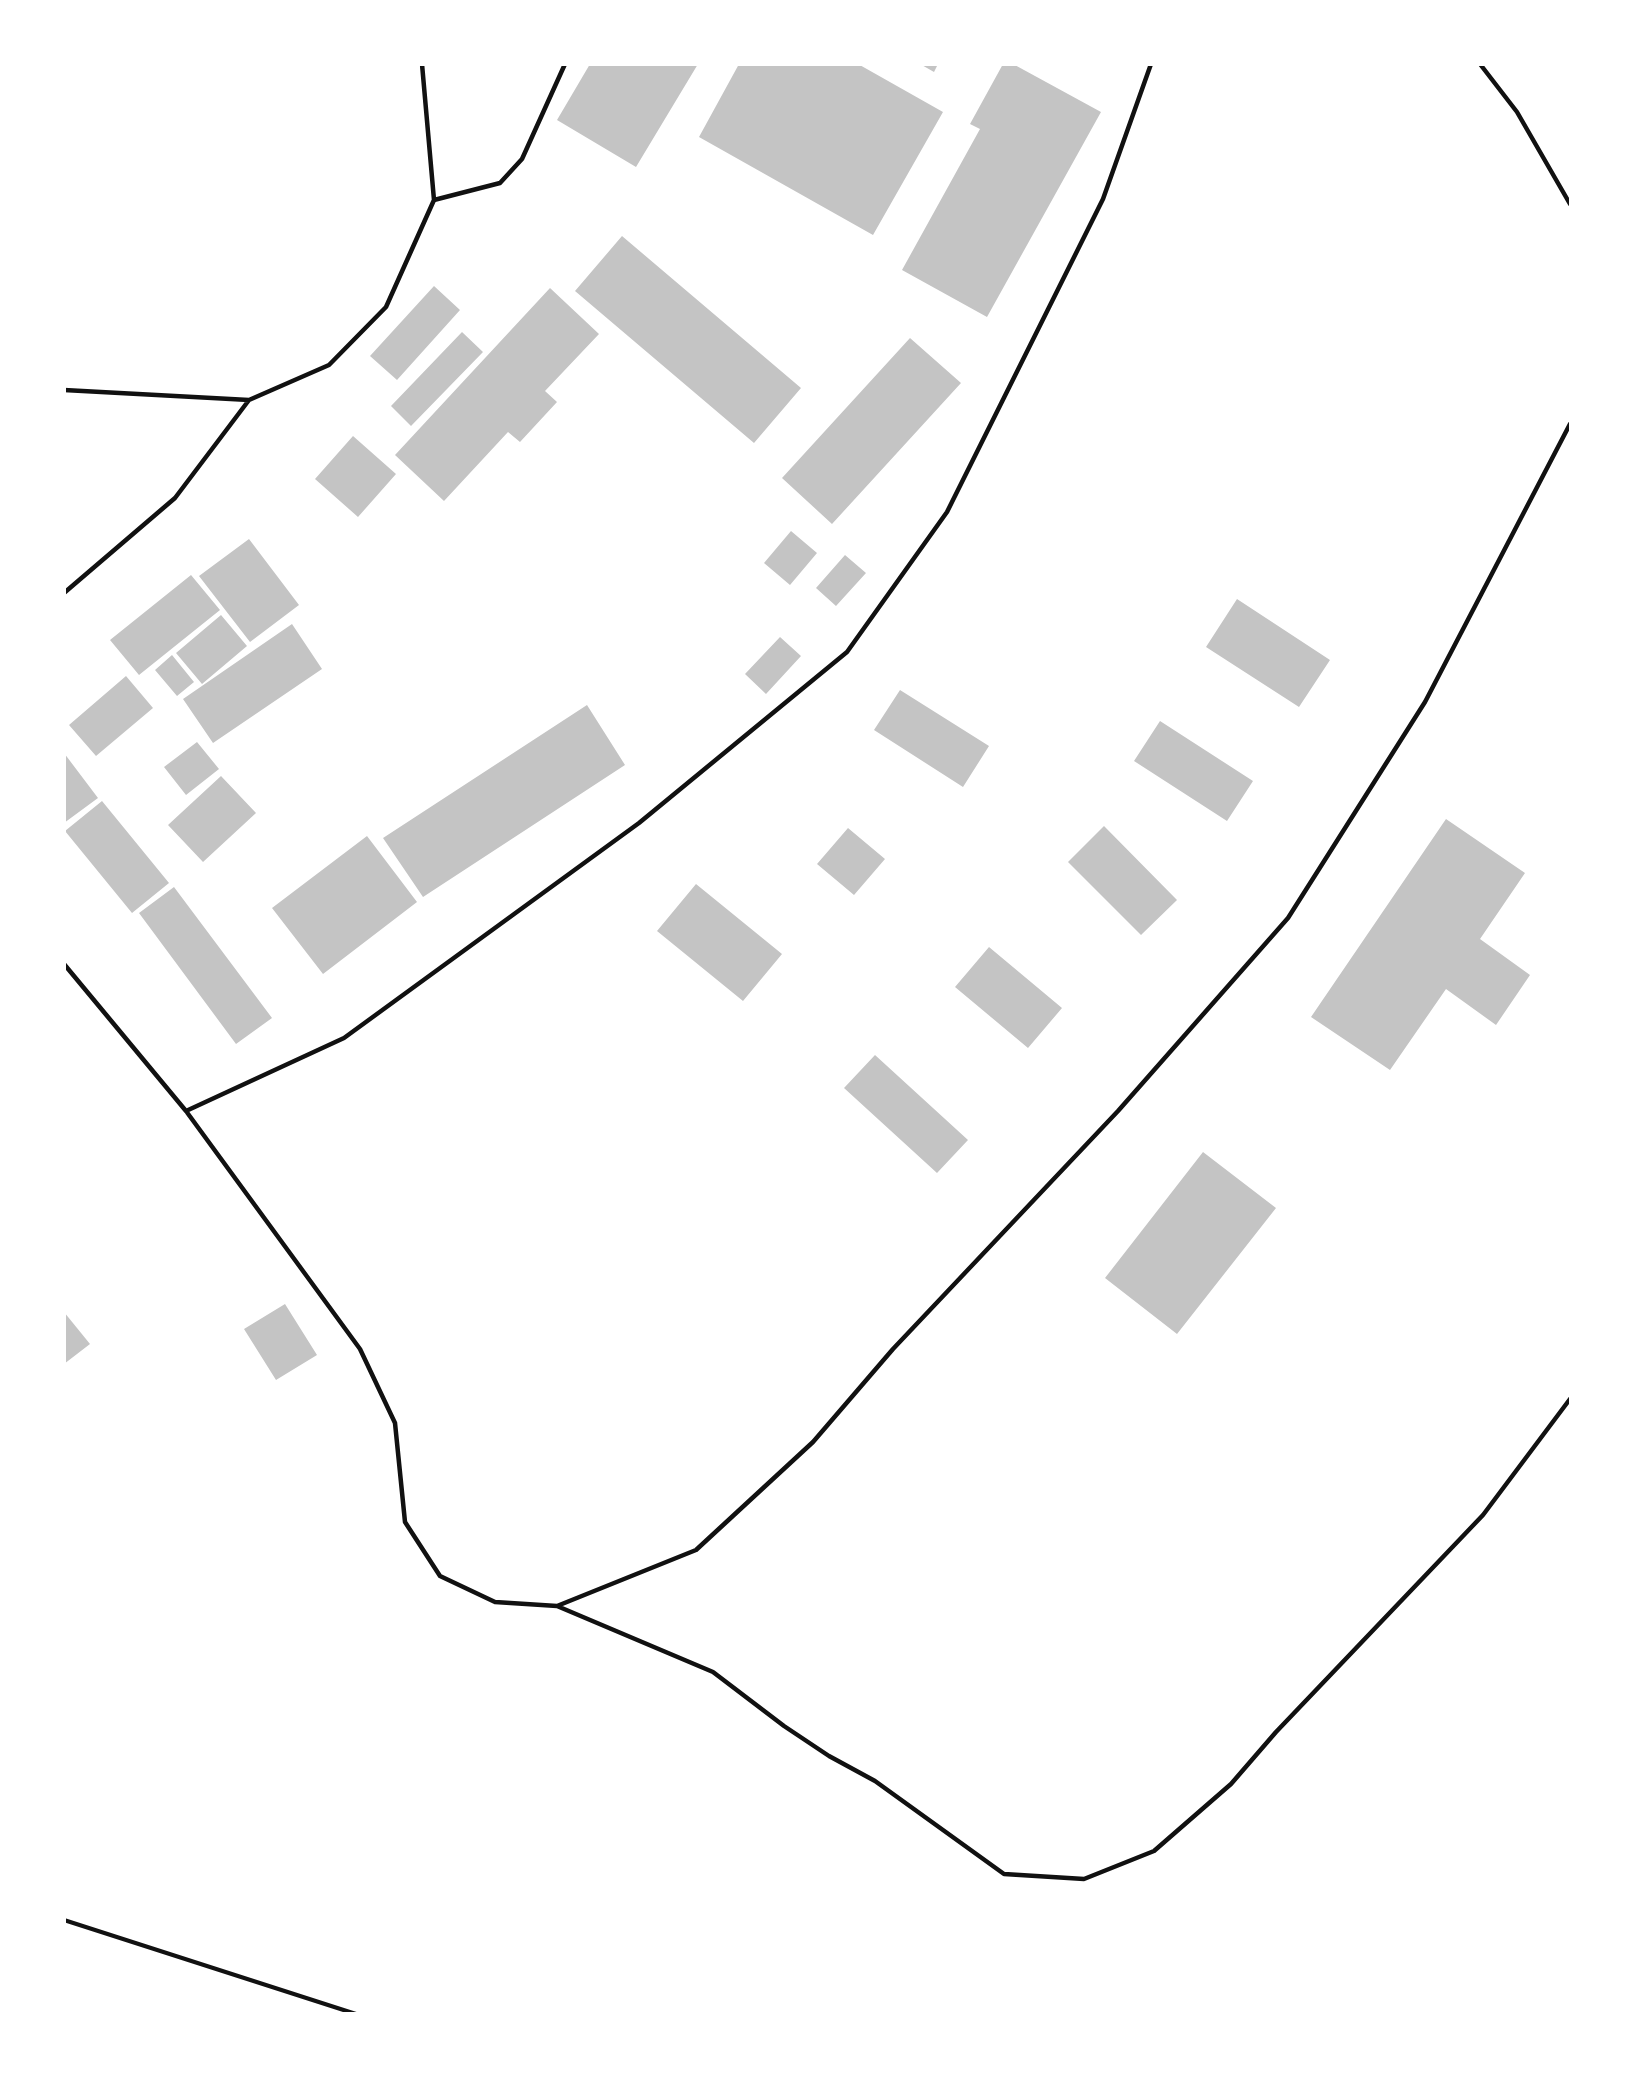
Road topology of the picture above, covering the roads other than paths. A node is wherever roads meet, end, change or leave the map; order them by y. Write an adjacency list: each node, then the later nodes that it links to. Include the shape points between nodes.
1 (422, 64): 5 (lane)
2 (564, 64): 5 (lane, via 522,159 500,183)
3 (1151, 64): 12 (lane, via 1103,200 947,512 847,652 639,823 344,1038)
4 (1480, 64): 6 (lane, via 1516,112)
5 (434, 200): 8 (lane, via 386,307 329,365)
6 (1570, 204)
7 (64, 390): 8 (lane)
8 (249, 400): 10 (lane, via 175,498)
9 (1570, 424): 14 (lane, via 1425,702 1288,918 1119,1111 893,1349 804,1450 696,1550)
10 (64, 593)
11 (64, 964): 12 (lane)
12 (186, 1112): 14 (lane, via 360,1349 395,1423 405,1522 440,1576 495,1602)
13 (1570, 1399): 14 (lane, via 1483,1515 1231,1784 1154,1851 1084,1879 1004,1874 875,1781 784,1726 713,1672)
14 (557, 1606)

